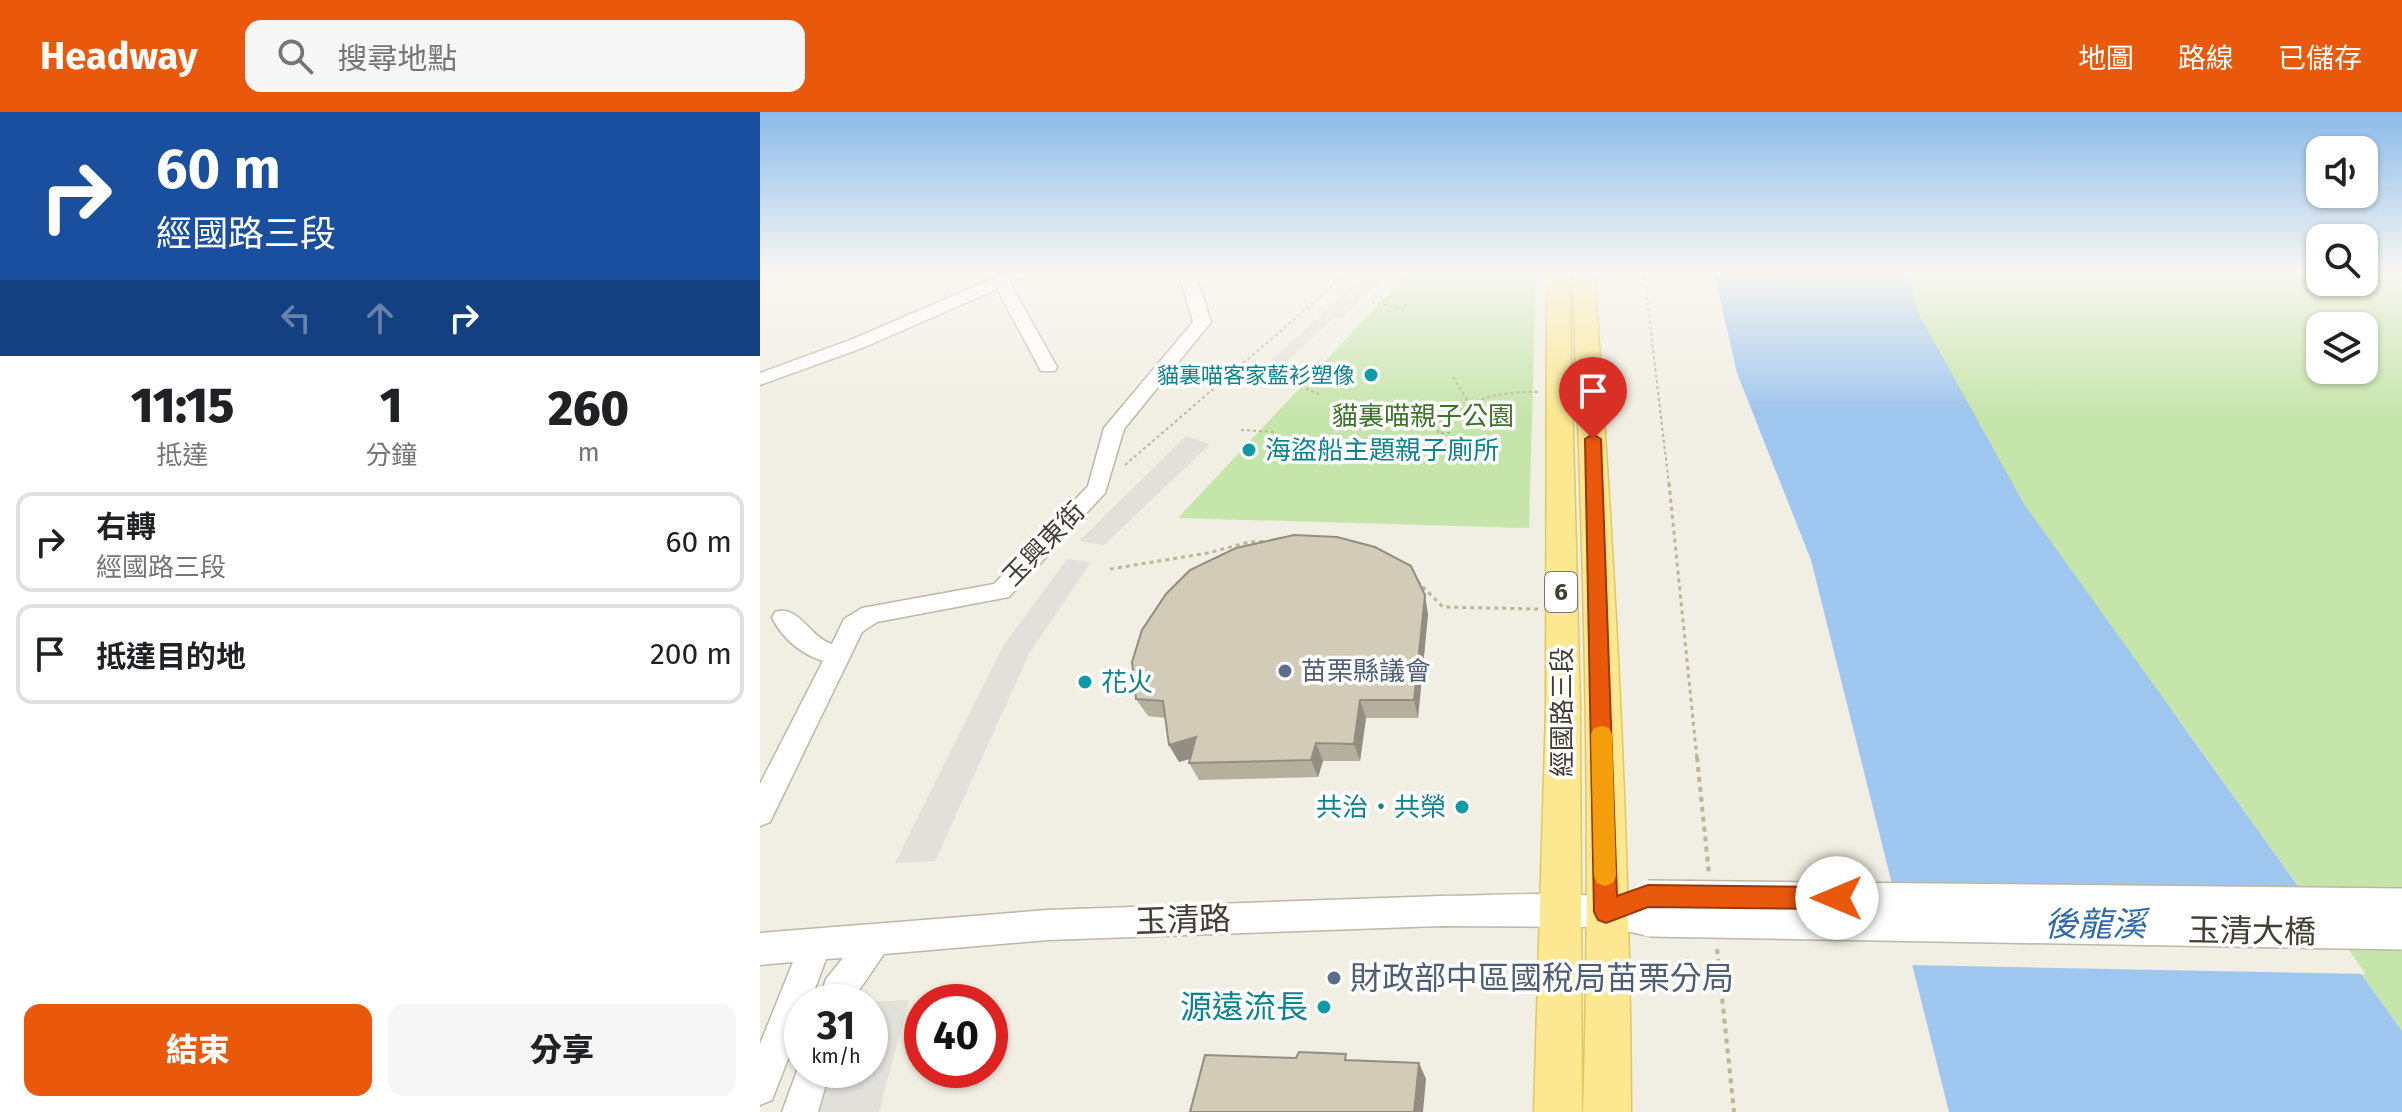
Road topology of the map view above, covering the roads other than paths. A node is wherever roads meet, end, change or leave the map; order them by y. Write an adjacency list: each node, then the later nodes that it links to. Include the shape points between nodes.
1 (915, 320): 7 (street)
2 (1022, 320): 6 (street)
3 (1201, 320): 9 (street, 玉興東街, via 1114,428 1098,488 1001,591 871,614 853,626)
4 (1559, 320): 13 (main road, 經國路三段 / 6)
5 (1586, 320): 14 (main road, 經國路三段 / 6, via 1596,495)
6 (1048, 367)
7 (760, 379)
8 (784, 618): 9 (street, via 812,648)
9 (838, 656): 10 (street, 玉興東街)
10 (760, 813)
11 (2402, 904): 12 (street, 玉清大橋, bridge)
12 (1649, 909): 14 (street, 玉清大橋); 15 (street, 玉清大橋, bridge)
13 (1560, 910): 14 (street, 玉清路); 16 (street, 玉清路, via 1048,925); 23 (main road, 6)
14 (1606, 912): 24 (main road, 6)
15 (2402, 934)
16 (876, 939): 17 (street, 玉清路); 19 (street)
17 (816, 944): 18 (street, 玉清路); 20 (street)
18 (760, 949)
19 (843, 984)
20 (760, 1088)
21 (807, 1088): 22 (street)
22 (800, 1112)
23 (1558, 1112)
24 (1607, 1112)

